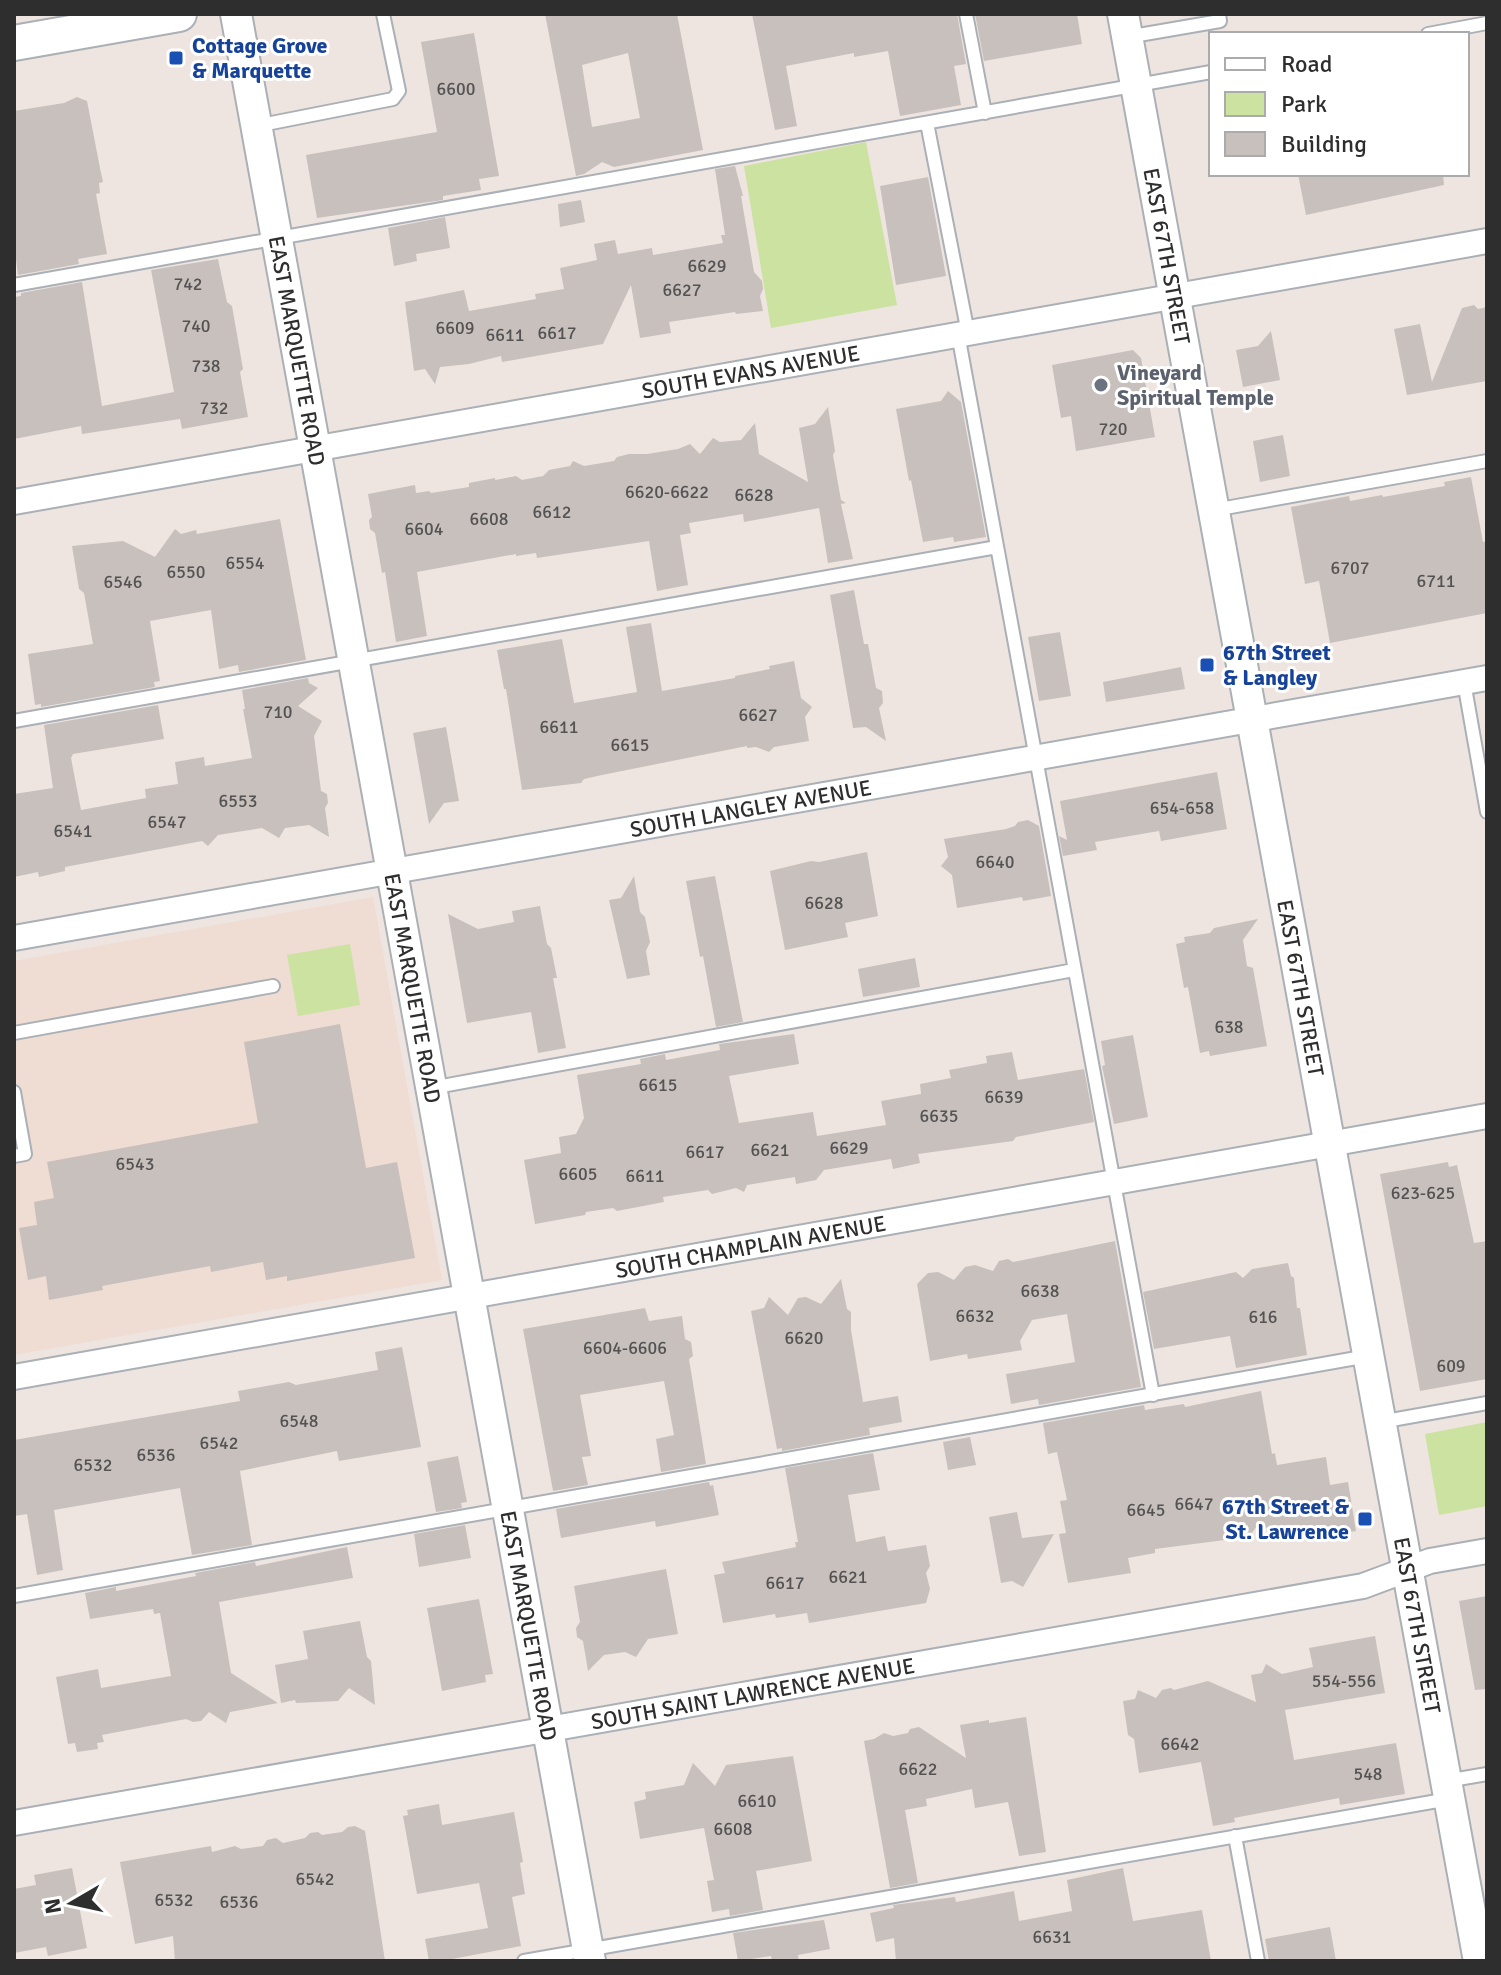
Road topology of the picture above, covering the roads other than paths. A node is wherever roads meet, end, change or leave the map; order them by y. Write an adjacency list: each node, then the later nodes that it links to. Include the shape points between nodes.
1 (179, 14): 6 (main road)
2 (236, 14): 15 (street, EAST MARQUETTE ROAD)
3 (383, 14): 15 (lane, via 399,91 393,99)
4 (966, 14): 13 (lane)
5 (1219, 14): 8 (lane, via 1220,21)
6 (138, 18): 10 (main road)
7 (1487, 23): 9 (lane)
8 (1125, 26): 12 (street, EAST 67TH STREET)
9 (1439, 32)
10 (14, 43)
11 (1209, 72): 12 (lane)
12 (1136, 86): 13 (lane); 19 (street, EAST 67TH STREET)
13 (985, 113): 14 (lane)
14 (927, 123): 16 (lane); 20 (lane)
15 (256, 126): 16 (street, EAST MARQUETTE ROAD)
16 (276, 238): 18 (lane); 21 (street, EAST MARQUETTE ROAD)
17 (1487, 241): 19 (street, SOUTH EVANS AVENUE)
18 (14, 285)
19 (1175, 296): 20 (street, SOUTH EVANS AVENUE); 24 (street, EAST 67TH STREET)
20 (963, 334): 21 (street, SOUTH EVANS AVENUE); 25 (lane)
21 (315, 449): 23 (street, SOUTH EVANS AVENUE); 26 (street, EAST MARQUETTE ROAD)
22 (1487, 461): 24 (lane)
23 (14, 502)
24 (1213, 510): 28 (street, EAST 67TH STREET)
25 (997, 547): 26 (lane); 30 (lane)
26 (353, 661): 29 (lane); 32 (street, EAST MARQUETTE ROAD)
27 (1475, 680): 28 (street, SOUTH LANGLEY AVENUE); 31 (lane)
28 (1252, 720): 30 (street, SOUTH LANGLEY AVENUE); 40 (street, EAST 67TH STREET)
29 (14, 721)
30 (1036, 758): 32 (street, SOUTH LANGLEY AVENUE); 34 (lane)
31 (1487, 812)
32 (392, 872): 33 (street, SOUTH LANGLEY AVENUE); 37 (street, EAST MARQUETTE ROAD)
33 (14, 938)
34 (1074, 970): 37 (lane); 42 (lane)
35 (273, 986): 36 (lane)
36 (14, 1033)
37 (431, 1088): 43 (street, EAST MARQUETTE ROAD)
38 (14, 1092): 41 (lane, via 25,1154)
39 (1487, 1116): 40 (street, SOUTH CHAMPLAIN AVENUE)
40 (1330, 1144): 42 (street, SOUTH CHAMPLAIN AVENUE); 44 (street, EAST 67TH STREET)
41 (14, 1156)
42 (1113, 1183): 43 (street, SOUTH CHAMPLAIN AVENUE); 46 (lane)
43 (469, 1297): 45 (street, SOUTH CHAMPLAIN AVENUE); 49 (street, EAST MARQUETTE ROAD)
44 (1368, 1356): 46 (lane); 48 (street, EAST 67TH STREET)
45 (14, 1377)
46 (1153, 1395): 49 (lane)
47 (1487, 1403): 48 (lane)
48 (1380, 1422): 51 (street, EAST 67TH STREET)
49 (508, 1509): 52 (lane); 53 (street, EAST MARQUETTE ROAD)
50 (1487, 1551): 51 (street, SOUTH SAINT LAWRENCE AVENUE)
51 (1407, 1570): 53 (street, SOUTH SAINT LAWRENCE AVENUE, via 1363,1586); 55 (street, EAST 67TH STREET)
52 (14, 1596)
53 (548, 1729): 56 (street, SOUTH SAINT LAWRENCE AVENUE); 58 (street, EAST MARQUETTE ROAD)
54 (1487, 1774): 55 (lane)
55 (1448, 1790): 57 (lane); 61 (street, EAST 67TH STREET)
56 (14, 1823)
57 (1235, 1836): 58 (lane); 60 (lane)
58 (589, 1956): 59 (lane)
59 (524, 1961)
60 (1258, 1961)
61 (1479, 1961)

